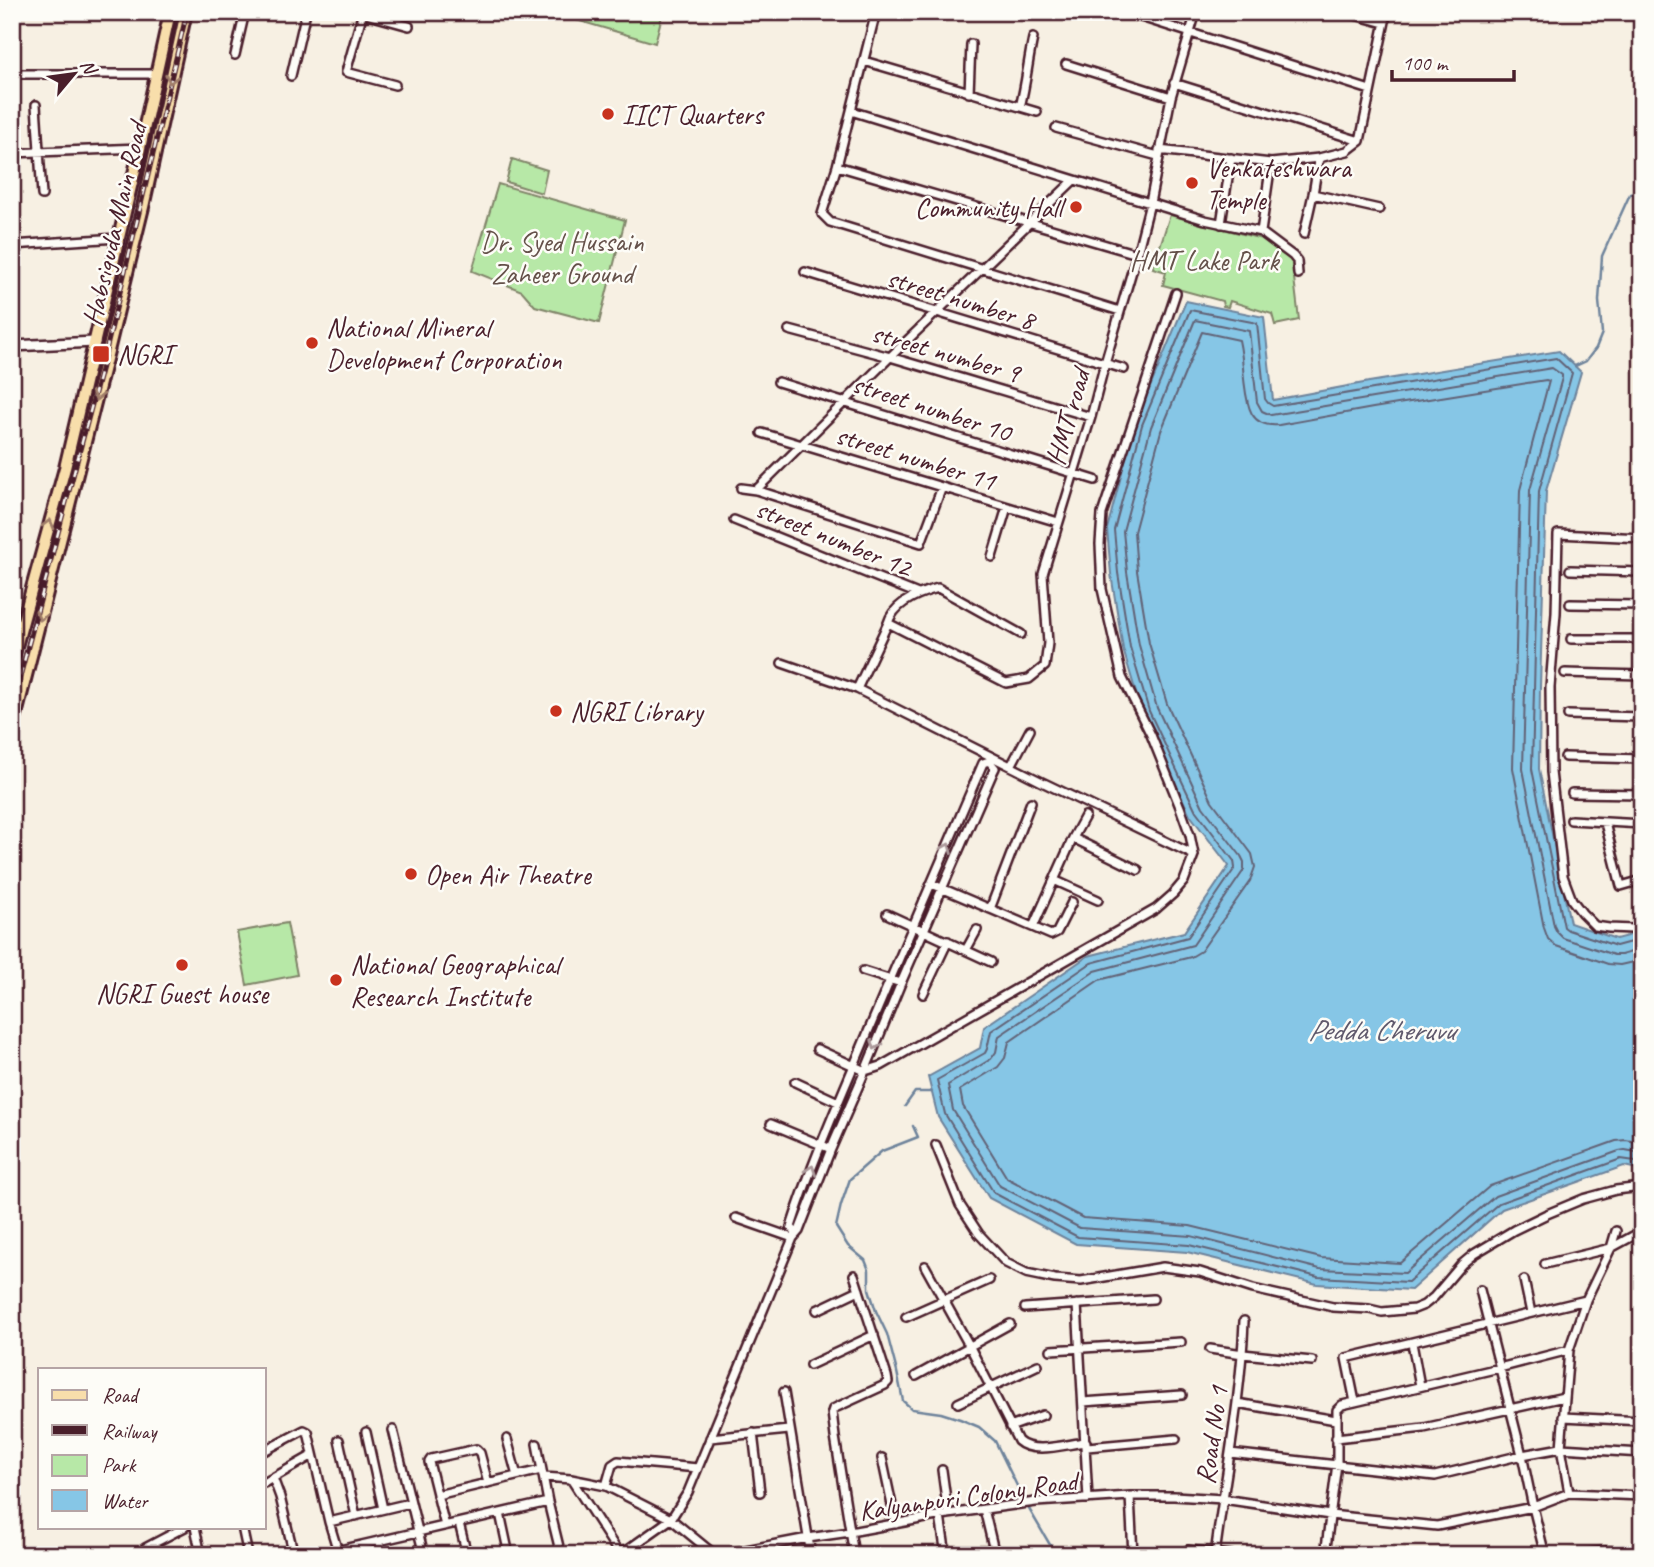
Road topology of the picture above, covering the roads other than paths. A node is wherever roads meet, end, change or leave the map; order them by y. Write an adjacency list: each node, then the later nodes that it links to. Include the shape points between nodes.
1 (170, 12): 20 (main road, Habsiguda Main Road)
2 (186, 12): 96 (main road, Habsiguda Main Road, one-way to 96, via 116,320)
3 (245, 12): 16 (street)
4 (306, 12): 21 (street)
5 (876, 12): 17 (street)
6 (1125, 12): 13 (street)
7 (1196, 12): 13 (street, HMT road)
8 (1344, 12): 11 (street)
9 (1387, 12): 11 (street)
10 (363, 13): 12 (street); 23 (street, via 346,72)
11 (1384, 23): 24 (street)
12 (409, 26)
13 (1191, 33): 22 (street, HMT road); 24 (street)
14 (1033, 38): 28 (street)
15 (971, 44): 25 (street)
16 (235, 55)
17 (864, 61): 25 (street); 29 (street)
18 (1066, 64): 26 (street)
19 (12, 74): 20 (street)
20 (156, 74): 33 (main road, Habsiguda Main Road)
21 (291, 76)
22 (1174, 83): 26 (street, HMT road); 32 (street)
23 (395, 85)
24 (1370, 90): 32 (street)
25 (968, 93): 28 (street)
26 (1171, 97): 36 (street, HMT road)
27 (36, 105): 34 (street)
28 (1020, 107): 30 (street)
29 (852, 111): 40 (street); 41 (street)
30 (1037, 112)
31 (1056, 128): 36 (street)
32 (1360, 141): 38 (street, via 1346,151)
33 (140, 148): 34 (street); 50 (main road, Habsiguda Main Road)
34 (40, 152): 35 (street); 43 (street)
35 (12, 153)
36 (1159, 153): 37 (street); 44 (street, HMT road)
37 (1231, 158): 39 (street); 47 (street)
38 (1318, 158): 39 (street); 42 (street)
39 (1271, 163): 48 (street)
40 (837, 166): 46 (street); 53 (street, via 822,214 830,222)
41 (1074, 180): 44 (street); 46 (street)
42 (1313, 194): 45 (street); 49 (street)
43 (43, 195)
44 (1150, 203): 47 (street); 52 (street, HMT road)
45 (1379, 209)
46 (1031, 222): 52 (street); 53 (street)
47 (1221, 224): 48 (street)
48 (1261, 232): 55 (street, via 1293,256)
49 (1304, 234)
50 (118, 238): 51 (street); 60 (main road, Habsiguda Main Road)
51 (12, 245)
52 (1136, 254): 57 (street, HMT road)
53 (981, 268): 57 (street); 58 (street)
54 (805, 272): 58 (street, street number 8)
55 (1298, 274)
56 (1176, 293): 111 (street, via 1102,514 1100,544 1102,589 1122,677 1151,735)
57 (1120, 311): 63 (street, HMT road)
58 (937, 313): 62 (street); 63 (street, street number 8)
59 (789, 330): 62 (street, street number 9)
60 (95, 342): 61 (street); 89 (main road, Habsiguda Main Road, one-way to 60)
61 (12, 346)
62 (890, 357): 66 (street); 67 (street, street number 9)
63 (1105, 363): 64 (street, street number 8); 67 (street, HMT road)
64 (1124, 369)
65 (778, 382): 66 (street, street number 10)
66 (846, 402): 69 (street); 70 (street, street number 10)
67 (1091, 417): 70 (street, HMT road)
68 (762, 433): 69 (street, street number 11)
69 (802, 444): 72 (street, street number 11); 74 (street)
70 (1072, 474): 71 (street, street number 10); 77 (street, HMT road)
71 (1095, 480)
72 (942, 487): 74 (street, street number 12, via 921,543); 75 (street, street number 11)
73 (741, 488): 74 (street, street number 12)
74 (756, 490)
75 (1007, 507): 77 (street, street number 11); 79 (street)
76 (734, 520): 82 (street, street number 12)
77 (1058, 522): 85 (street, HMT road, via 1043,574 1045,666 1029,679 1006,683)
78 (1642, 538): 123 (street, via 1558,534 1550,772 1563,876 1572,900 1595,926)
79 (992, 557)
80 (1570, 570): 81 (street)
81 (1642, 572)
82 (918, 593): 85 (street, via 891,614); 86 (street, street number 12, via 938,589)
83 (1570, 604): 84 (street)
84 (1642, 606)
85 (888, 623): 93 (street)
86 (1021, 634)
87 (1571, 639): 88 (street)
88 (1642, 639)
89 (12, 661)
90 (782, 663): 93 (street)
91 (1565, 673): 92 (street)
92 (1642, 675)
93 (857, 689): 100 (street)
94 (1568, 715): 95 (street)
95 (1642, 717)
96 (13, 725)
97 (1030, 730): 100 (street)
98 (1566, 757): 99 (street)
99 (1642, 759)
100 (1011, 766): 111 (street)
101 (1572, 793): 102 (street)
102 (1642, 794)
103 (1031, 802): 119 (street)
104 (966, 803): 105 (street); 105 (street, via 983,763 989,761 995,768); 115 (street, one-way to 104)
105 (978, 808): 116 (street)
106 (1085, 816): 110 (street)
107 (1571, 820): 108 (street)
108 (1605, 823): 109 (street); 114 (street, via 1621,886)
109 (1642, 824)
110 (1073, 838): 112 (street); 113 (street)
111 (1194, 855): 135 (street, via 1184,881 1156,909 902,1055)
112 (1138, 870)
113 (1054, 880): 117 (street); 122 (street)
114 (1642, 880)
115 (932, 884): 116 (street); 121 (street)
116 (944, 889): 119 (street); 125 (street)
117 (1098, 900)
118 (1072, 902): 122 (street, via 1054,934)
119 (990, 909): 122 (street)
120 (887, 914): 121 (street)
121 (912, 926): 125 (street); 130 (street)
122 (1033, 927)
123 (1642, 927)
124 (977, 930): 127 (street)
125 (924, 931): 126 (street); 131 (street)
126 (948, 941): 127 (street); 132 (street)
127 (966, 950): 128 (street)
128 (992, 962)
129 (863, 971): 130 (street)
130 (889, 979): 131 (street); 134 (street)
131 (901, 983): 135 (street, one-way to 135)
132 (923, 994)
133 (817, 1049): 134 (street)
134 (854, 1065): 135 (street); 137 (street)
135 (866, 1071): 141 (street)
136 (794, 1082): 137 (street)
137 (838, 1102): 139 (street)
138 (771, 1124): 139 (street)
139 (821, 1145): 141 (street); 146 (street, one-way to 139, via 791,1227)
140 (936, 1145): 142 (street, via 960,1205 979,1234 1006,1263 1026,1273 1081,1281 1177,1268 1333,1307 1382,1312 1424,1305 1474,1254 1532,1221 1583,1199)
141 (831, 1149): 146 (street)
142 (1642, 1187)
143 (736, 1218): 146 (street)
144 (1616, 1231): 147 (street)
145 (1642, 1231): 147 (street)
146 (794, 1236): 199 (street)
147 (1611, 1248): 148 (street); 157 (street)
148 (1545, 1264)
149 (925, 1266): 156 (street)
150 (854, 1275): 153 (street)
151 (989, 1280): 156 (street)
152 (1524, 1280): 161 (street)
153 (859, 1290): 160 (street); 166 (street)
154 (1480, 1290): 164 (street)
155 (1153, 1299): 158 (street)
156 (944, 1300): 162 (street); 169 (street)
157 (1586, 1300): 161 (street); 173 (street)
158 (1077, 1304): 159 (street); 170 (street)
159 (1025, 1308)
160 (817, 1310)
161 (1531, 1313): 164 (street)
162 (906, 1317)
163 (1244, 1321): 174 (street, Road No 1)
164 (1489, 1322): 168 (street); 178 (street)
165 (1010, 1324): 169 (street)
166 (874, 1335): 176 (street); 248 (street, via 888,1382 832,1412)
167 (1181, 1342): 170 (street)
168 (1412, 1343): 180 (street); 186 (street, via 1346,1359)
169 (970, 1347): 179 (street); 181 (street)
170 (1080, 1348): 172 (street); 185 (street)
171 (1210, 1349): 174 (street)
172 (1051, 1350)
173 (1569, 1350): 178 (street); 184 (street)
174 (1243, 1354): 175 (street); 188 (street, Road No 1)
175 (1312, 1361)
176 (810, 1365)
177 (1038, 1365): 181 (street)
178 (1499, 1368): 180 (street); 189 (street)
179 (916, 1376)
180 (1420, 1386): 186 (street)
181 (990, 1388): 187 (street); 194 (street)
182 (784, 1392): 196 (street)
183 (1182, 1395): 185 (street)
184 (1564, 1397): 189 (street); 191 (street)
185 (1083, 1402): 205 (street)
186 (1355, 1402): 192 (street, via 1342,1405)
187 (958, 1403)
188 (1237, 1404): 192 (street); 208 (street, Road No 1)
189 (1509, 1408): 200 (street, via 1424,1428); 211 (street)
190 (1043, 1415): 194 (street)
191 (1563, 1417): 193 (street); 206 (street)
192 (1336, 1420): 200 (street)
193 (1642, 1421)
194 (1010, 1427): 205 (street, via 1025,1447)
195 (393, 1430): 231 (street)
196 (789, 1430): 198 (street); 249 (street)
197 (366, 1432): 233 (street)
198 (753, 1433): 199 (street); 223 (street)
199 (710, 1438): 214 (street)
200 (1336, 1438): 213 (street)
201 (508, 1439): 217 (street)
202 (1176, 1439): 205 (street)
203 (339, 1440): 238 (street)
204 (537, 1444): 216 (street)
205 (1086, 1445): 228 (street)
206 (1561, 1448): 209 (street); 211 (street); 224 (street)
207 (266, 1450): 210 (street, via 305,1430)
208 (1230, 1453): 213 (street); 229 (street, Road No 1)
209 (1642, 1453)
210 (313, 1455): 218 (street); 240 (street)
211 (1522, 1455): 213 (street, via 1435,1476); 232 (street)
212 (882, 1458): 242 (street)
213 (1337, 1464): 237 (street)
214 (698, 1468): 222 (street, via 618,1461 612,1465); 239 (street)
215 (942, 1470): 236 (street)
216 (542, 1474): 217 (street, Kalyanpuri Colony Road); 219 (street, Kalyanpuri Colony Road); 230 (street)
217 (517, 1476): 221 (street, Kalyanpuri Colony Road)
218 (273, 1478): 220 (street); 261 (street)
219 (571, 1479): 222 (street, Kalyanpuri Colony Road); 268 (street)
220 (266, 1482)
221 (488, 1483): 225 (street, Kalyanpuri Colony Road); 225 (street, via 476,1449 434,1458 429,1462)
222 (606, 1486): 239 (street, Kalyanpuri Colony Road)
223 (760, 1492)
224 (1569, 1493): 227 (street); 232 (street, Kalyanpuri Colony Road)
225 (437, 1495): 243 (street)
226 (1130, 1496): 228 (street, Kalyanpuri Colony Road); 229 (street, Kalyanpuri Colony Road); 275 (street)
227 (1642, 1496)
228 (1088, 1499): 234 (street, Kalyanpuri Colony Road)
229 (1223, 1499): 237 (street, Kalyanpuri Colony Road); 257 (street, Road No 1)
230 (548, 1502): 235 (street); 267 (street)
231 (410, 1503): 233 (street); 247 (street)
232 (1533, 1507): 237 (street, Kalyanpuri Colony Road, via 1437,1526); 278 (street)
233 (383, 1509): 238 (street)
234 (984, 1509): 236 (street, Kalyanpuri Colony Road); 274 (street)
235 (500, 1513): 241 (street); 266 (street)
236 (944, 1515): 242 (street, Kalyanpuri Colony Road); 273 (street)
237 (1330, 1515): 277 (street)
238 (356, 1516): 240 (street)
239 (671, 1519): 268 (street); 269 (street, Kalyanpuri Colony Road)
240 (329, 1522): 255 (street)
241 (459, 1523): 243 (street); 265 (street)
242 (896, 1524): 248 (street, Kalyanpuri Colony Road)
243 (445, 1526): 247 (street)
244 (183, 1528): 251 (street)
245 (195, 1528): 259 (street)
246 (242, 1528): 260 (street)
247 (418, 1532): 250 (street); 264 (street)
248 (850, 1532): 249 (street, Kalyanpuri Colony Road); 272 (street)
249 (808, 1538): 252 (street, Kalyanpuri Colony Road); 271 (street)
250 (379, 1541): 255 (street); 263 (street)
251 (155, 1543): 253 (street); 258 (street)
252 (768, 1545): 269 (street, Kalyanpuri Colony Road); 270 (street)
253 (145, 1548)
254 (1188, 1550): 257 (street)
255 (338, 1552): 262 (street)
256 (1642, 1553): 279 (street)
257 (1215, 1554): 276 (street)
258 (157, 1555)
259 (201, 1555)
260 (248, 1555)
261 (294, 1555)
262 (318, 1555)
263 (382, 1555)
264 (424, 1555)
265 (467, 1555)
266 (509, 1555)
267 (561, 1555)
268 (620, 1555)
269 (718, 1555)
270 (769, 1555)
271 (811, 1555)
272 (854, 1555)
273 (946, 1555)
274 (995, 1555)
275 (1133, 1555)
276 (1231, 1555)
277 (1325, 1555)
278 (1545, 1555)
279 (1567, 1555)

